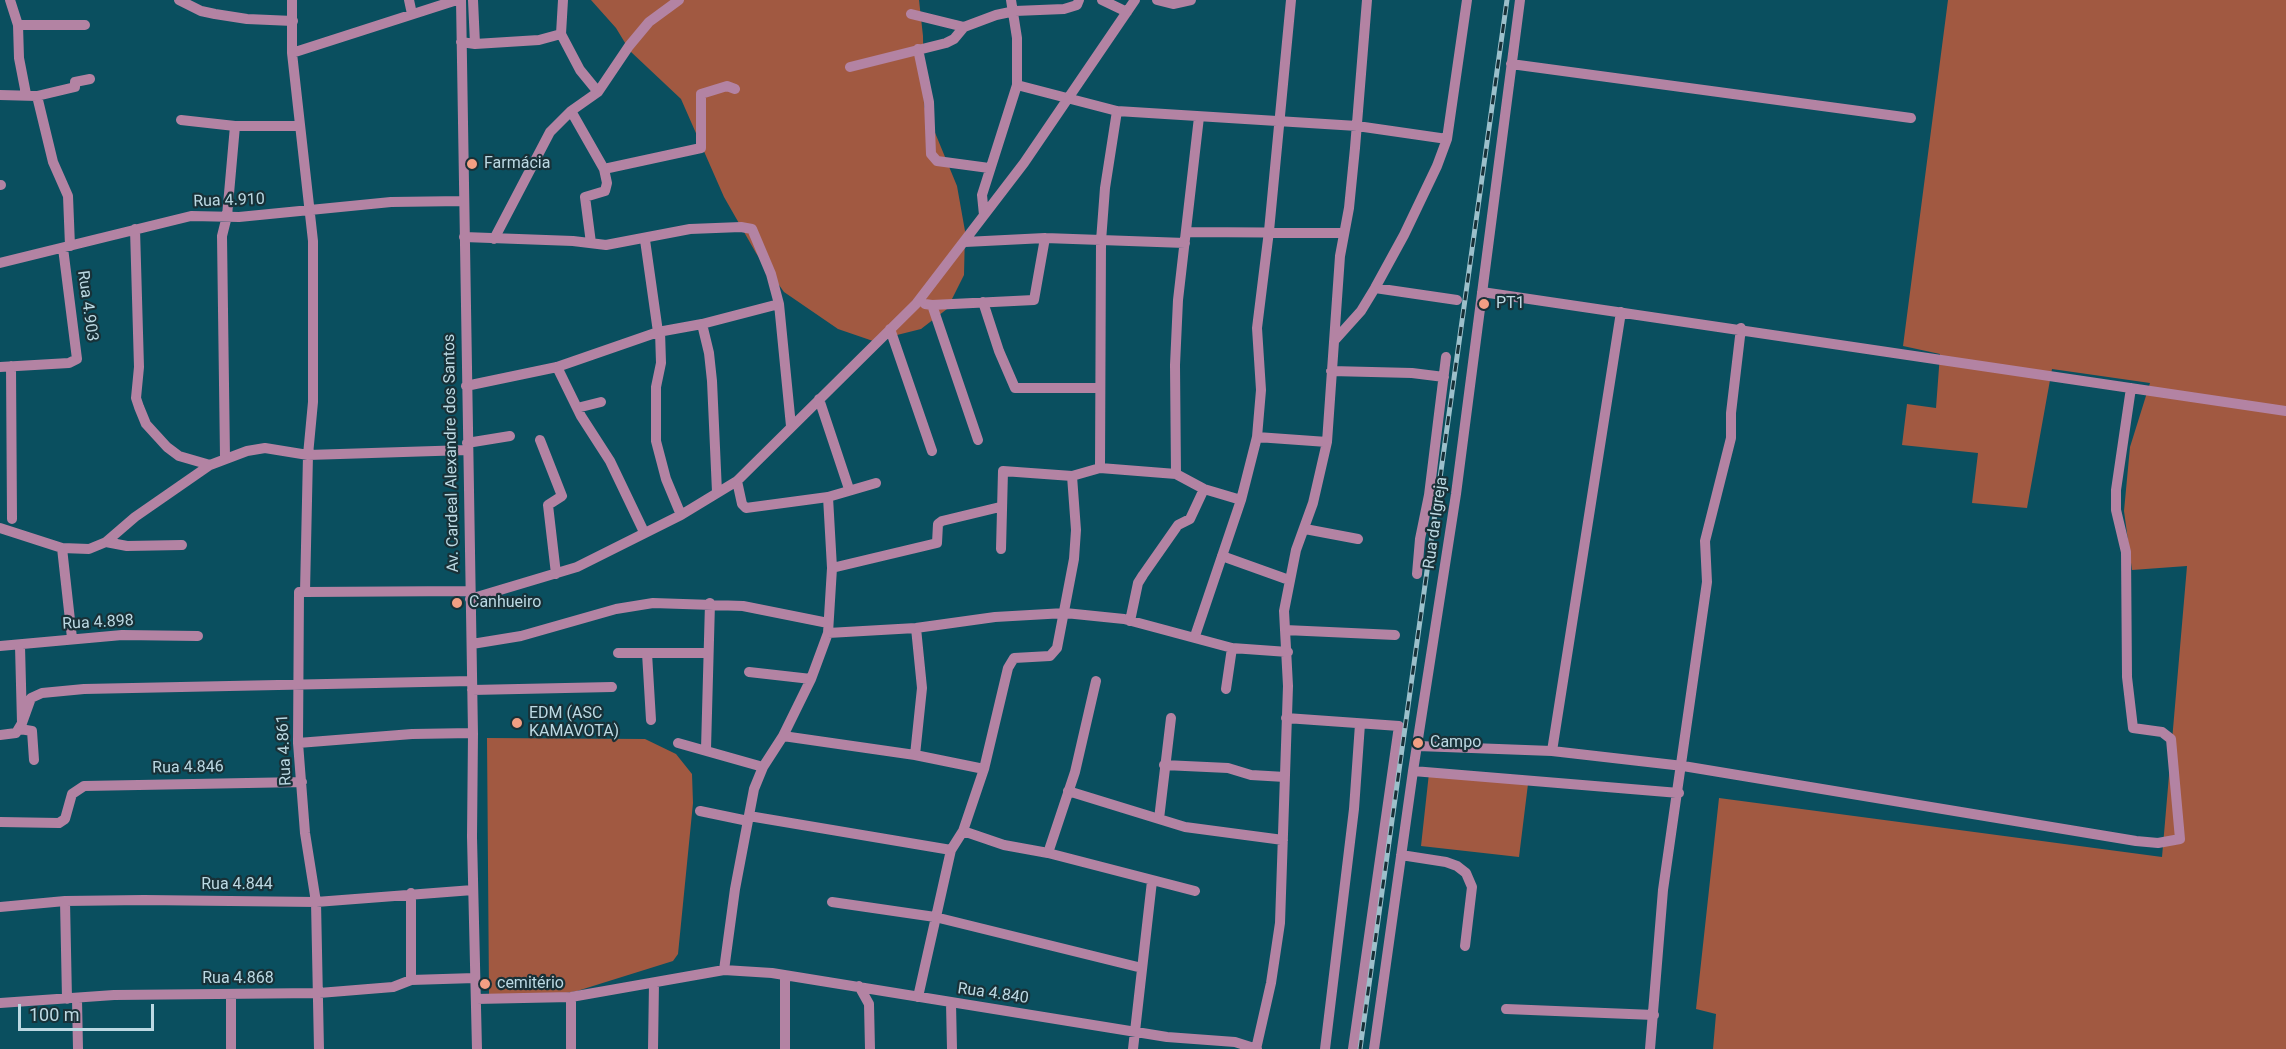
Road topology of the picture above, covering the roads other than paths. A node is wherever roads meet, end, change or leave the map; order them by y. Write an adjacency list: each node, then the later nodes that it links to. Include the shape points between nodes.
1 (179, 0): 23 (street, via 215,14)
2 (292, 0): 23 (street, Rua 4.861)
3 (409, 0): 21 (street)
4 (459, 0): 21 (street); 28 (street, Av. Cardeal Alexandre dos Santos)
5 (473, 0): 29 (street)
6 (563, 0): 27 (street)
7 (679, 0): 37 (street, via 649,22)
8 (1079, 0): 18 (street, via 1064,9)
9 (1102, 0): 20 (street)
10 (1135, 0): 20 (street)
11 (1157, 0): 12 (street, via 1173,4)
12 (1191, 0)
13 (1290, 0): 46 (street)
14 (1367, 0): 49 (street)
15 (1467, 0): 50 (street)
16 (1520, 0): 32 (street, Rua da Igreja)
17 (11, 4): 19 (street); 24 (street)
18 (1013, 5): 26 (street); 35 (street)
19 (0, 9)
20 (1127, 12): 40 (street)
21 (412, 14): 31 (street)
22 (911, 14): 26 (street)
23 (293, 21): 31 (street, Rua 4.861)
24 (18, 25): 25 (street); 39 (street, via 20,58)
25 (85, 25)
26 (964, 27): 30 (street, via 946,43)
27 (561, 34): 29 (street, via 538,40); 37 (street, via 580,70)
28 (461, 42): 29 (street); 53 (street, Av. Cardeal Alexandre dos Santos)
29 (475, 44)
30 (918, 49): 33 (street); 51 (street, via 929,102 932,154 937,161)
31 (292, 53): 48 (street, Rua 4.861)
32 (1511, 64): 44 (street); 71 (street, Rua da Igreja)
33 (850, 67)
34 (90, 79): 39 (street, via 75,82 75,87)
35 (1017, 85): 40 (street); 51 (street)
36 (735, 88): 52 (street, via 727,86 700,94 701,148)
37 (598, 92): 41 (street)
38 (0, 95): 39 (street)
39 (31, 95): 68 (street, via 68,196)
40 (1068, 99): 42 (street); 55 (street)
41 (571, 111): 52 (street); 63 (street, via 550,132)
42 (1117, 111): 43 (street); 66 (street)
43 (1199, 117): 46 (street); 62 (street)
44 (1911, 118)
45 (181, 120): 47 (street)
46 (1280, 122): 49 (street); 58 (street)
47 (235, 126): 48 (street); 56 (street)
48 (300, 126): 54 (street, Rua 4.861)
49 (1357, 126): 50 (street); 59 (street)
50 (1447, 139): 70 (street, via 1425,192)
51 (989, 168): 55 (street, via 981,202)
52 (604, 169): 67 (street, via 605,191 585,197)
53 (464, 201): 54 (street, Rua 4.910); 60 (street, Av. Cardeal Alexandre dos Santos)
54 (311, 209): 56 (street, Rua 4.910); 103 (street, Rua 4.861, via 314,338)
55 (984, 215): 65 (street)
56 (227, 216): 57 (street, Rua 4.910, via 191,216); 104 (street, via 222,236)
57 (135, 229): 68 (street, Rua 4.910); 105 (street, via 139,367 136,398 146,424 166,447 179,456)
58 (1269, 231): 59 (street); 62 (street); 97 (street, via 1257,328 1261,390)
59 (1344, 233): 82 (street)
60 (464, 237): 63 (street); 88 (street, Av. Cardeal Alexandre dos Santos)
61 (1045, 237): 65 (street); 66 (street); 73 (street, via 1034,300)
62 (1186, 237): 66 (street); 107 (street, via 1180,270 1175,365)
63 (494, 239): 67 (street)
64 (645, 240): 67 (street); 74 (street, via 690,229 752,229); 81 (street)
65 (965, 242): 75 (street)
66 (1101, 242): 89 (street)
67 (591, 243)
68 (66, 247): 69 (street, Rua 4.910); 84 (street, Rua 4.903, via 78,355 69,363)
69 (0, 263)
70 (1375, 288): 72 (street); 82 (street, via 1361,311)
71 (1482, 292): 77 (street); 170 (street, Rua da Igreja)
72 (1457, 300)
73 (983, 302): 76 (street); 89 (street, via 1015,388)
74 (779, 304): 78 (street); 95 (street)
75 (916, 304): 76 (street); 80 (street)
76 (932, 305): 99 (street)
77 (1621, 312): 79 (street); 172 (street)
78 (702, 324): 81 (street); 113 (street, via 712,381)
79 (1741, 328): 90 (street); 177 (street, via 1731,438 1705,541 1707,582)
80 (890, 329): 91 (street); 102 (street)
81 (659, 332): 85 (street); 117 (street, via 662,363 656,387 656,441 668,486)
82 (1334, 340): 86 (street)
83 (1446, 357): 87 (street)
84 (6, 367): 118 (street)
85 (557, 367): 88 (street); 93 (street)
86 (1331, 370): 87 (street); 100 (street)
87 (1444, 377): 131 (street)
88 (466, 387): 101 (street, Av. Cardeal Alexandre dos Santos)
89 (1100, 388): 106 (street)
90 (2131, 388): 94 (street); 177 (street, via 2116,490 2116,510 2126,552 2131,716 2136,731 2162,732 2170,737 2180,839 2136,841)
91 (819, 399): 95 (street); 111 (street)
92 (601, 402): 93 (street)
93 (577, 408): 121 (street, via 613,467)
94 (2286, 411)
95 (791, 426): 109 (street)
96 (510, 436): 101 (street)
97 (1257, 437): 100 (street); 115 (street)
98 (540, 440): 130 (street, via 562,496 548,505)
99 (978, 440)
100 (1328, 442): 120 (street)
101 (467, 446): 103 (street); 134 (street, Av. Cardeal Alexandre dos Santos)
102 (932, 451)
103 (309, 454): 104 (street, via 265,448); 133 (street, Rua 4.861)
104 (225, 458): 105 (street)
105 (210, 465): 124 (street)
106 (1100, 468): 107 (street); 108 (street)
107 (1176, 474): 112 (street)
108 (1072, 476): 116 (street, via 1003,471); 136 (street, via 1076,530)
109 (736, 481): 113 (street); 114 (street, via 746,508)
110 (876, 483): 111 (street)
111 (849, 489): 114 (street)
112 (1204, 489): 115 (street); 137 (street, via 1190,519 1178,525 1138,583)
113 (717, 492): 117 (street)
114 (828, 497): 129 (street)
115 (1241, 500): 128 (street)
116 (1000, 507): 127 (street); 129 (street, via 942,521 938,524 937,543)
117 (681, 515): 121 (street)
118 (12, 519): 119 (street); 122 (street)
119 (0, 527): 122 (street)
120 (1305, 529): 123 (street); 132 (street)
121 (644, 532): 130 (street, via 601,556)
122 (23, 535): 126 (street)
123 (1358, 539)
124 (106, 542): 125 (street, via 127,546); 126 (street, via 89,549)
125 (182, 544)
126 (62, 548): 144 (street)
127 (1001, 549)
128 (1222, 556): 132 (street); 143 (street)
129 (832, 568): 138 (street)
130 (556, 574): 134 (street)
131 (1417, 574)
132 (1289, 580): 140 (street)
133 (305, 592): 134 (street); 156 (street, Rua 4.861, via 300,592)
134 (470, 595): 145 (street, Av. Cardeal Alexandre dos Santos)
135 (710, 603): 138 (street, via 782,612); 145 (street, via 631,606 521,636); 152 (street)
136 (1065, 614): 137 (street); 139 (street, via 995,617); 178 (street, via 1053,654 1014,658 1010,662)
137 (1130, 621): 143 (street)
138 (828, 628): 139 (street); 154 (street)
139 (916, 628): 173 (street, via 922,688)
140 (1285, 630): 141 (street); 149 (street)
141 (1395, 635)
142 (198, 636): 144 (street, Rua 4.898)
143 (1195, 636): 148 (street)
144 (72, 638): 147 (street, Rua 4.898)
145 (472, 644): 157 (street, Av. Cardeal Alexandre dos Santos)
146 (0, 646): 147 (street, Rua 4.898)
147 (20, 646): 164 (street)
148 (1232, 648): 149 (street); 159 (street)
149 (1288, 652): 161 (street)
150 (618, 653): 151 (street)
151 (647, 653): 152 (street); 162 (street)
152 (708, 653): 171 (street)
153 (749, 672): 154 (street)
154 (811, 679): 167 (street)
155 (1096, 681): 182 (street)
156 (298, 686): 157 (street); 164 (street, via 42,693 31,698); 168 (street, Rua 4.861)
157 (472, 686): 158 (street); 165 (street, Av. Cardeal Alexandre dos Santos)
158 (612, 687)
159 (1226, 689)
160 (1171, 718): 175 (street)
161 (1287, 718): 163 (street); 180 (street)
162 (651, 720)
163 (1360, 724): 236 (street); 237 (street, via 1399,726)
164 (21, 726): 166 (street); 174 (street, via 32,731)
165 (473, 733): 168 (street); 194 (street, Av. Cardeal Alexandre dos Santos)
166 (5, 735)
167 (783, 736): 173 (street); 176 (street)
168 (298, 743): 181 (street, Rua 4.861)
169 (678, 743): 171 (street)
170 (1418, 746): 172 (street); 179 (street, Rua da Igreja)
171 (706, 749): 176 (street)
172 (1552, 751): 177 (street)
173 (915, 755): 178 (street)
174 (34, 760)
175 (1164, 765): 180 (street, via 1228,768 1251,775); 186 (street)
176 (763, 766): 185 (street)
177 (1683, 766): 183 (street)
178 (984, 769): 188 (street)
179 (1413, 771): 183 (street); 192 (street, Rua da Igreja)
180 (1285, 777): 189 (street)
181 (302, 782): 187 (street, Rua 4.846, via 99,784 75,789 65,819 59,822); 198 (street, Rua 4.861)
182 (1068, 791): 186 (street); 191 (street)
183 (1679, 793): 221 (street, via 1663,890)
184 (700, 812): 185 (street)
185 (748, 818): 190 (street); 204 (street)
186 (1159, 819): 189 (street, via 1185,827)
187 (0, 822)
188 (963, 831): 190 (street); 191 (street, via 1004,845)
189 (1283, 840): 235 (street, via 1280,922)
190 (951, 850): 201 (street)
191 (1048, 853): 193 (street)
192 (1401, 855): 202 (street, via 1446,862 1466,873 1472,887); 238 (street, Rua da Igreja)
193 (1152, 881): 195 (street); 203 (street)
194 (473, 890): 196 (street, Rua 4.844); 206 (street, Av. Cardeal Alexandre dos Santos)
195 (1195, 891)
196 (411, 893): 198 (street, Rua 4.844); 207 (street)
197 (65, 901): 198 (street, Rua 4.844); 200 (street, Rua 4.844); 215 (street)
198 (316, 902): 211 (street, Rua 4.861)
199 (832, 902): 201 (street)
200 (0, 907)
201 (935, 917): 203 (street); 214 (street)
202 (1465, 946)
203 (1142, 968): 222 (street)
204 (724, 970): 205 (street, Rua 4.840); 208 (street, Rua 4.840)
205 (786, 976): 209 (street, Rua 4.840); 230 (street)
206 (476, 978): 207 (street, Rua 4.868); 216 (street, Av. Cardeal Alexandre dos Santos)
207 (411, 980): 211 (street, Rua 4.868, via 393,987)
208 (654, 983): 213 (street, Rua 4.840); 229 (street)
209 (860, 986): 210 (street, Rua 4.840); 219 (street)
210 (886, 991): 214 (street, Rua 4.840); 219 (street)
211 (319, 993): 212 (street, Rua 4.868); 226 (street, Rua 4.861)
212 (231, 995): 215 (street, Rua 4.868); 225 (street)
213 (571, 997): 216 (street, Rua 4.840); 228 (street)
214 (918, 997): 218 (street, Rua 4.840)
215 (72, 999): 217 (street, Rua 4.868); 224 (street)
216 (476, 999): 227 (street, Av. Cardeal Alexandre dos Santos)
217 (0, 1003)
218 (951, 1003): 222 (street, Rua 4.840); 232 (street)
219 (869, 1004): 231 (street)
220 (1506, 1009): 221 (street)
221 (1654, 1015): 239 (street)
222 (1134, 1031): 223 (street, Rua 4.840); 233 (street)
223 (1167, 1037): 234 (street); 235 (street, Rua 4.840, via 1235,1042)
224 (78, 1049)
225 (231, 1049)
226 (319, 1049)
227 (477, 1049)
228 (571, 1049)
229 (653, 1049)
230 (785, 1049)
231 (870, 1049)
232 (951, 1049)
233 (1134, 1049)
234 (1167, 1049)
235 (1257, 1049)
236 (1326, 1049)
237 (1353, 1049)
238 (1374, 1049)
239 (1650, 1049)

